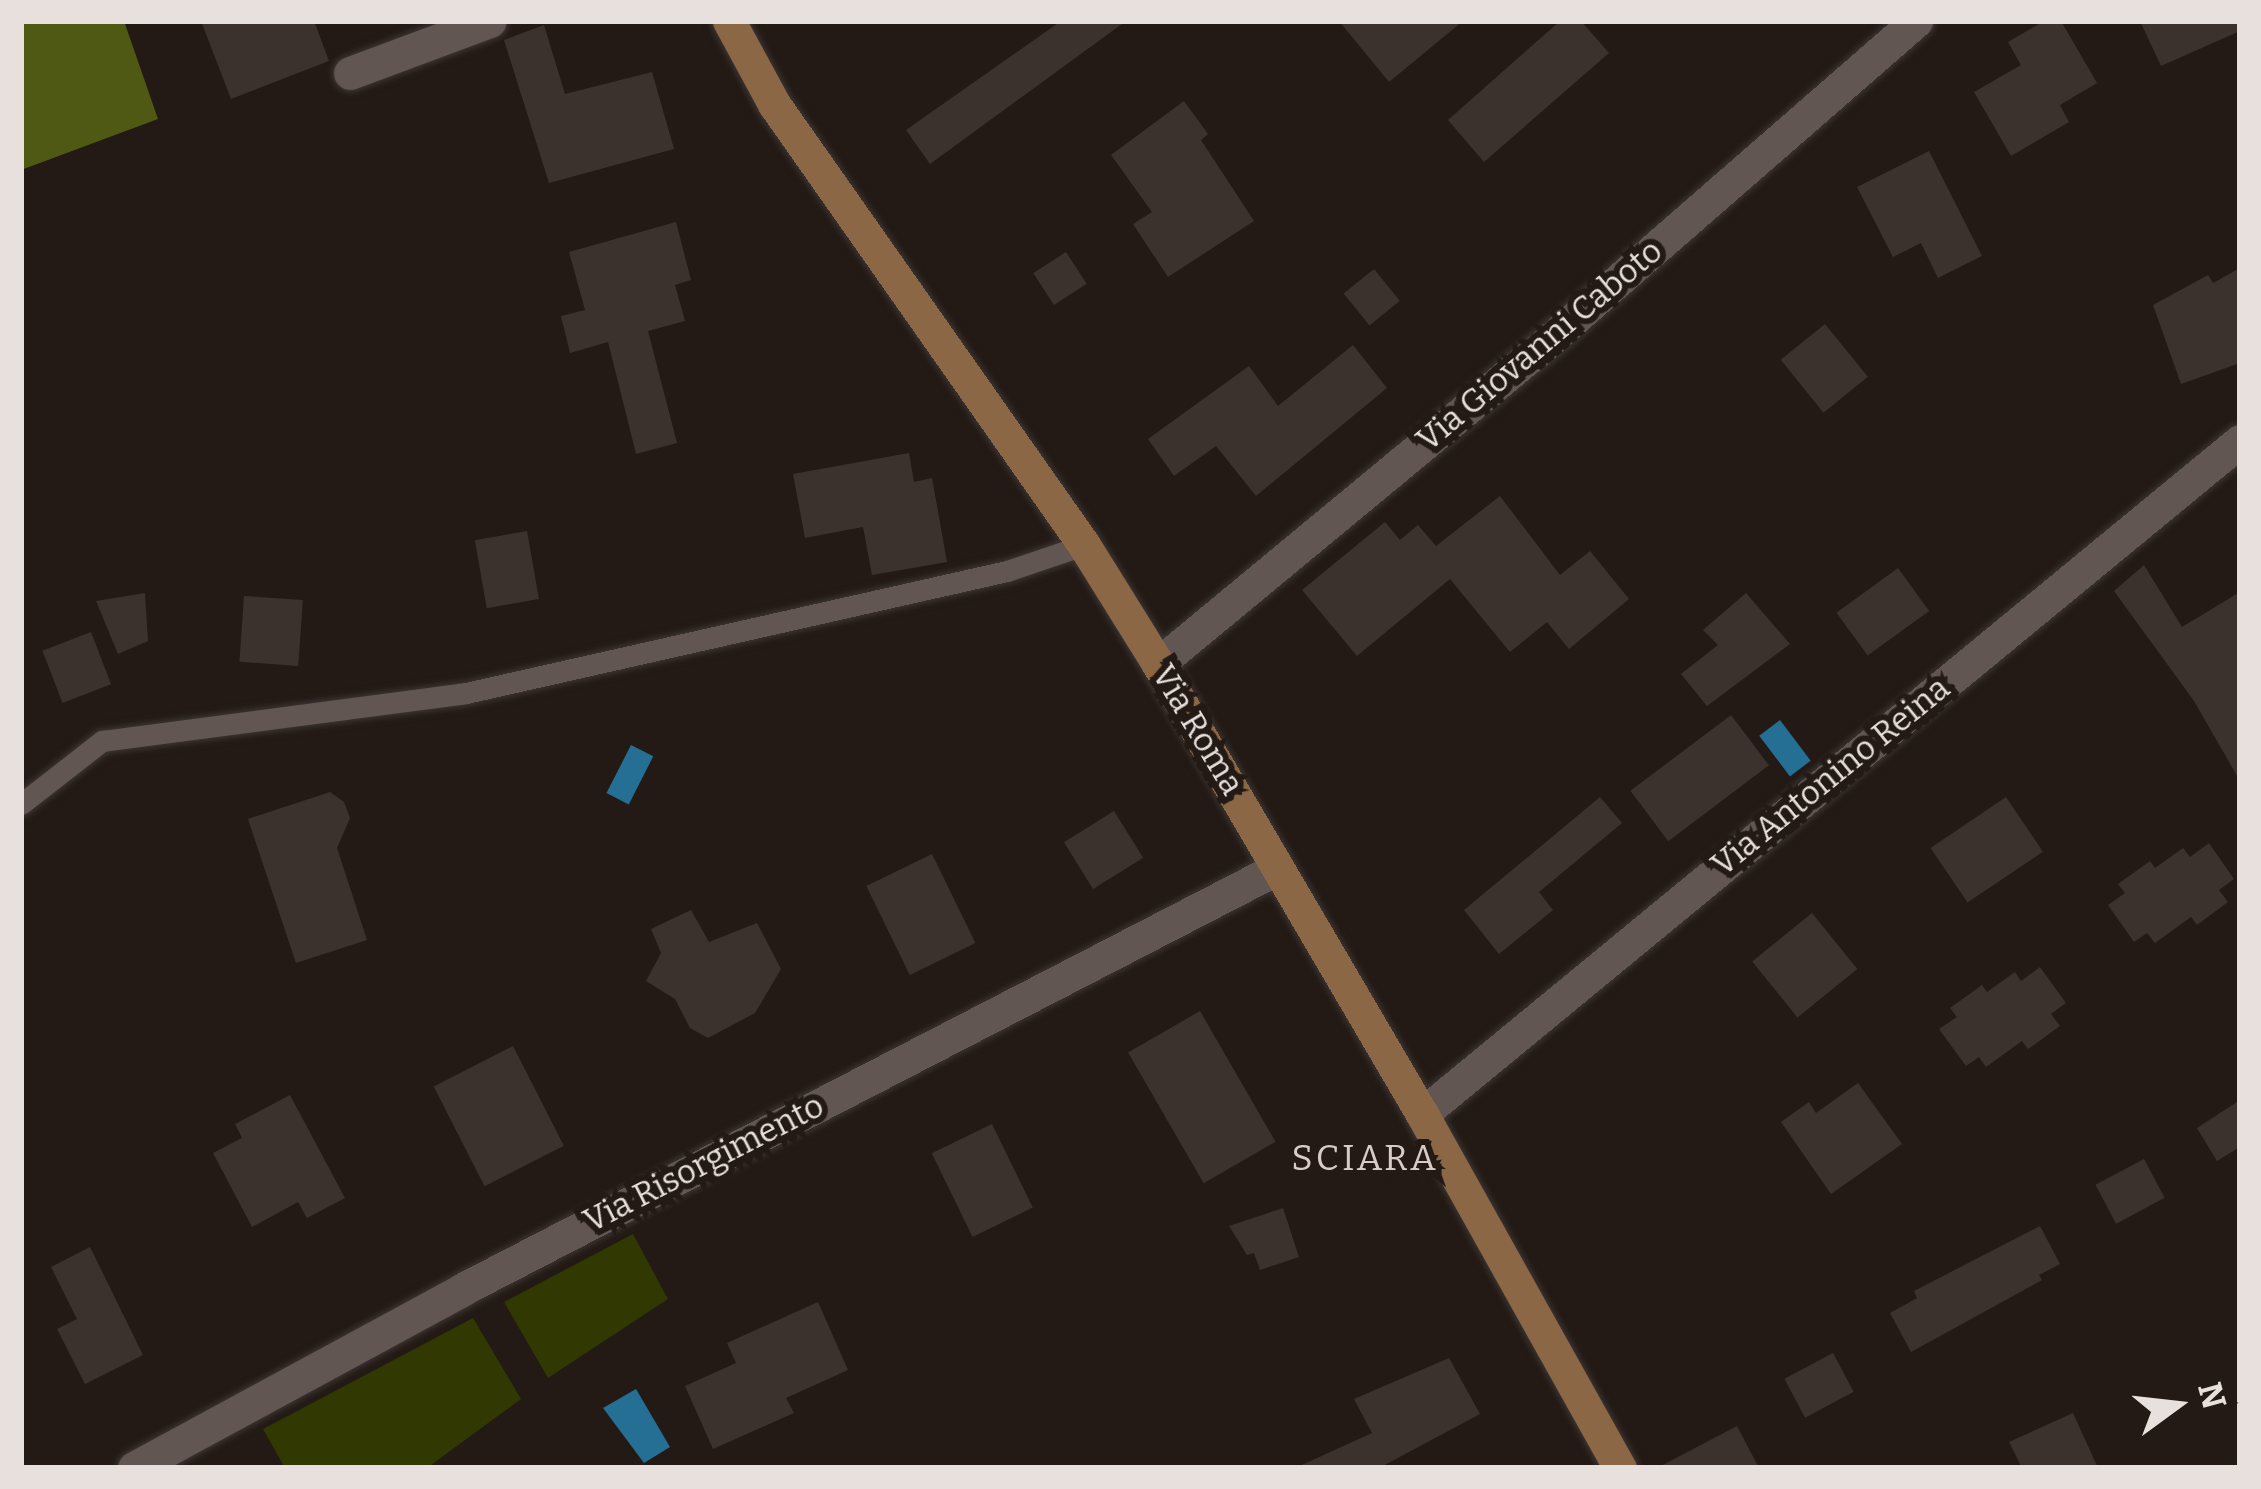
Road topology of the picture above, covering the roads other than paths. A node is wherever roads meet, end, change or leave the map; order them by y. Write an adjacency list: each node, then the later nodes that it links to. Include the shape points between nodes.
1 (490, 21): 4 (street)
2 (730, 21): 6 (main road, Via Roma, via 774,104)
3 (1916, 21): 7 (street, Via Giovanni Caboto, via 1537,351)
4 (350, 73)
5 (2240, 441): 10 (street, Via Antonino Reina)
6 (1084, 544): 7 (main road, Via Roma); 8 (lane, via 1007,571 466,693 103,741)
7 (1158, 664): 9 (main road, Via Roma)
8 (21, 804)
9 (1278, 868): 10 (main road, Via Roma); 11 (street, Via Risorgimento)
10 (1422, 1114): 12 (main road, Via Roma)
11 (134, 1468)
12 (1620, 1468)

